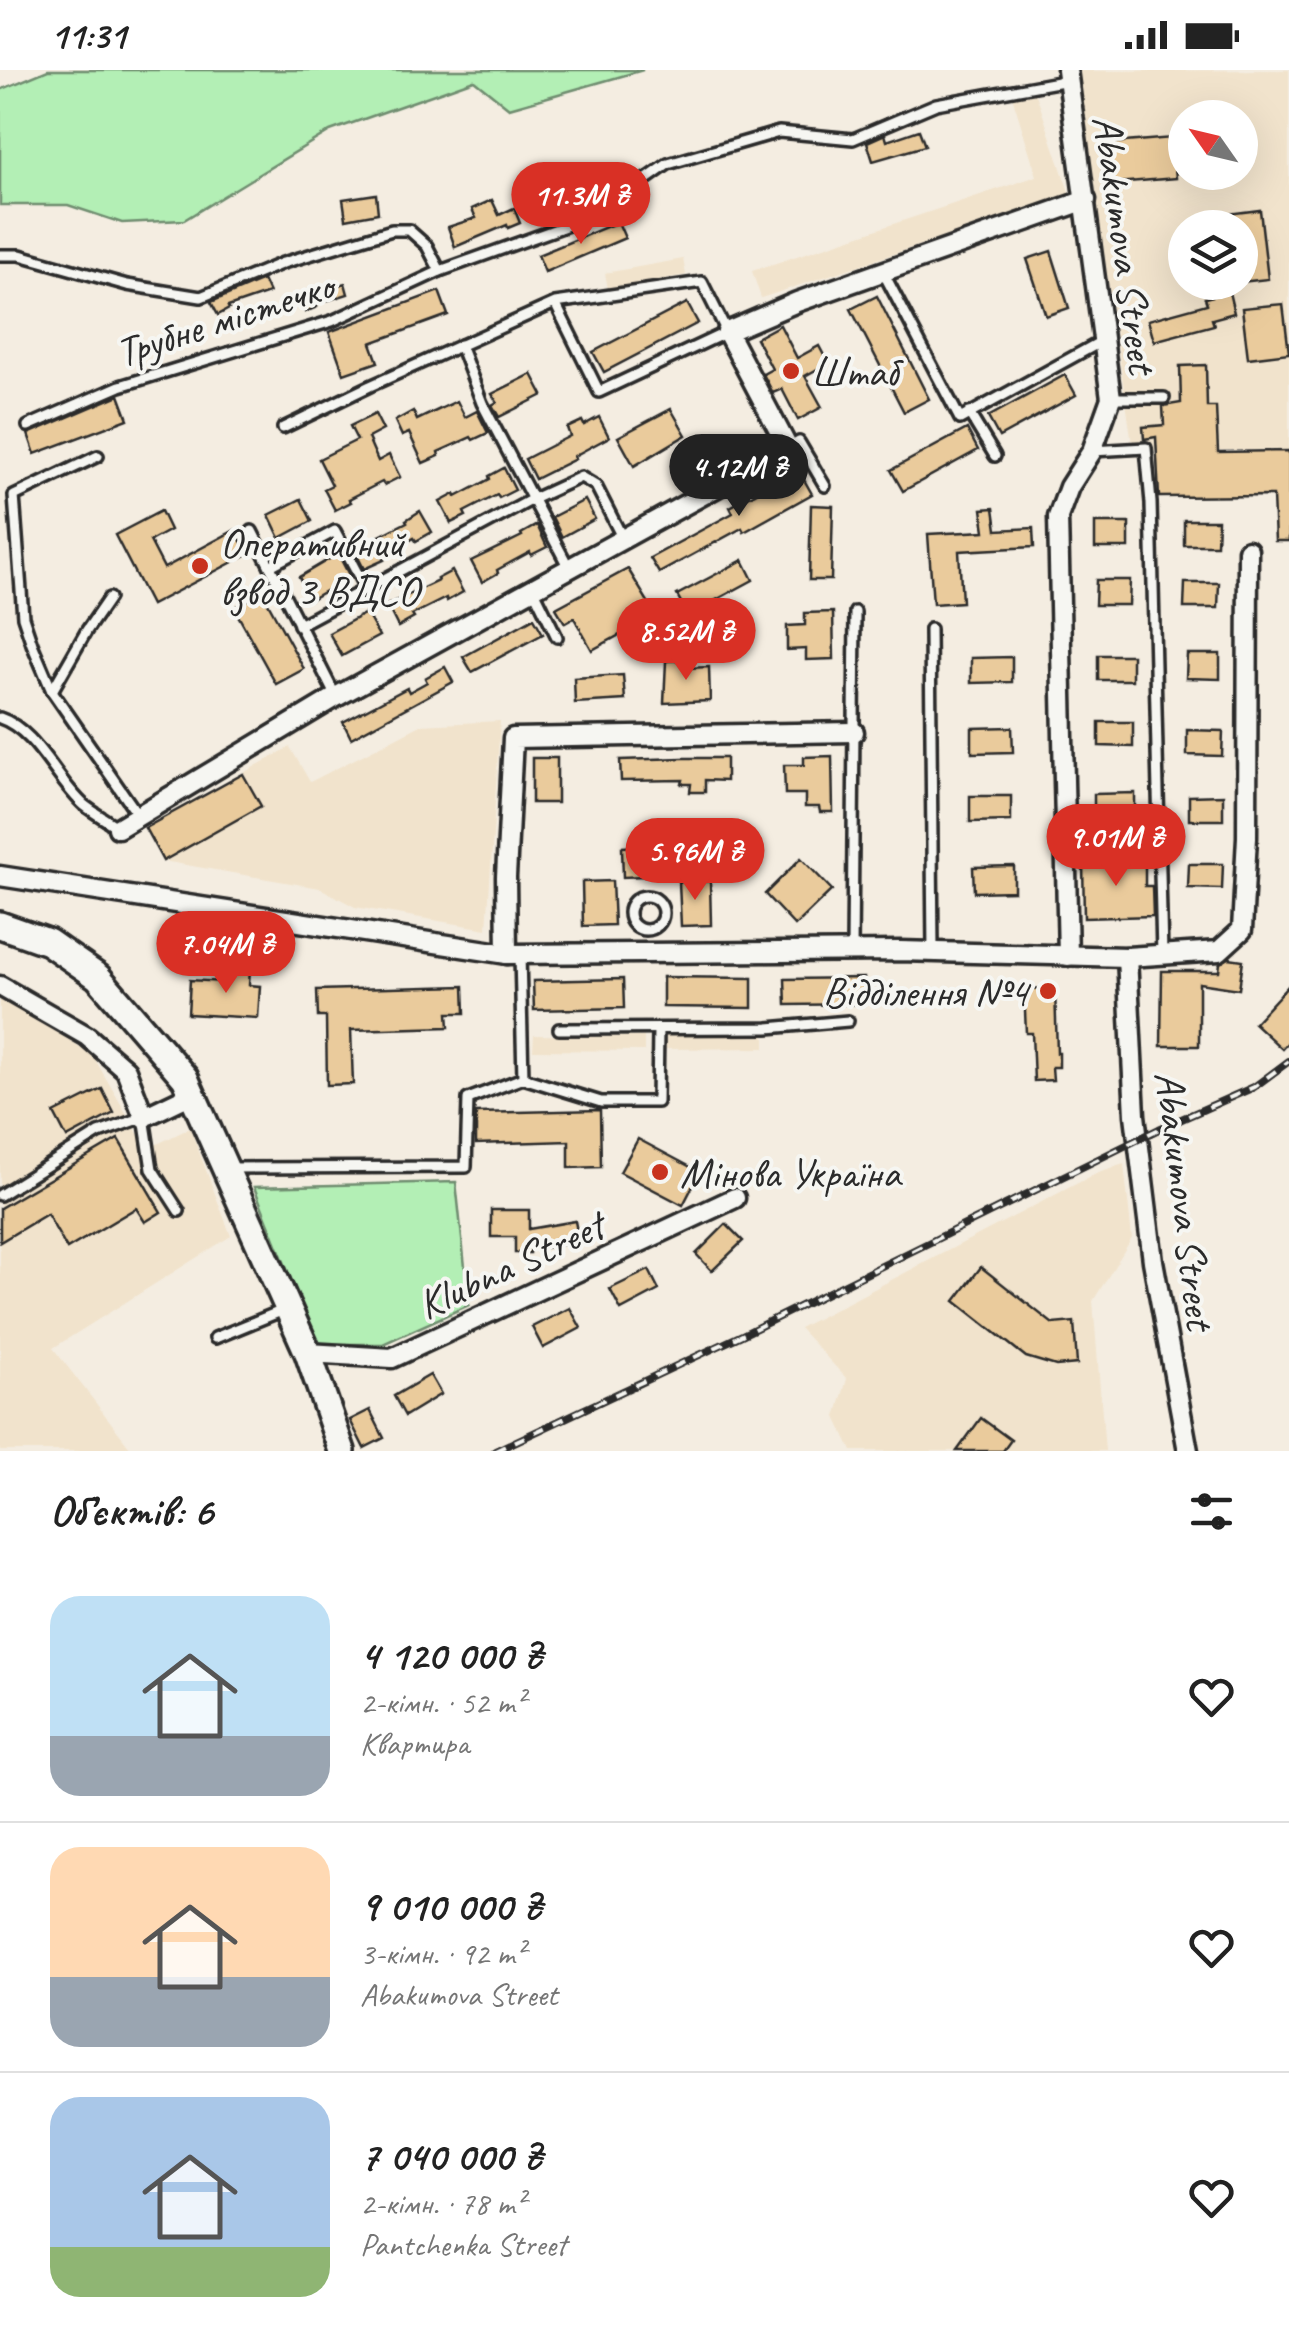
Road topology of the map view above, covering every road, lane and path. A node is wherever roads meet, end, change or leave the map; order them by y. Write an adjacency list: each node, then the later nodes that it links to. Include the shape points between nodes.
1 (1068, 75): 2 (street, Abakumova Street); 4 (lane, Трубне містечко, via 936,104 853,138 779,132 668,164 596,215)
2 (1086, 200): 5 (street); 8 (street, Abakumova Street)
3 (0, 255): 4 (lane, Трубне містечко, via 201,296 282,263 410,230)
4 (440, 271): 13 (lane, Трубне містечко, via 332,321 120,386)
5 (883, 272): 7 (street); 12 (lane, via 960,418)
6 (554, 303): 7 (lane, via 702,282); 7 (lane, via 599,392); 9 (lane)
7 (727, 332): 15 (street)
8 (1104, 340): 10 (street, Abakumova Street); 12 (lane)
9 (460, 345): 14 (lane); 20 (lane)
10 (1111, 398): 11 (lane); 16 (street, Abakumova Street)
11 (1164, 398)
12 (970, 414): 18 (lane)
13 (28, 426)
14 (283, 428)
15 (788, 448): 19 (lane, via 799,442); 22 (street)
16 (1092, 451): 46 (lane, via 1146,448); 47 (street, Abakumova Street, via 1058,517)
17 (98, 456): 33 (lane, via 14,496 22,617)
18 (995, 456)
19 (825, 486)
20 (531, 500): 22 (lane, via 581,477 596,486); 25 (lane); 27 (lane)
21 (252, 531): 24 (lane)
22 (623, 539): 25 (street)
23 (1248, 550): 46 (street, via 1242,930 1219,951)
24 (270, 566): 27 (lane, via 335,531); 30 (lane)
25 (569, 568): 26 (street)
26 (533, 588): 32 (lane); 34 (street)
27 (366, 590): 30 (lane)
28 (109, 598): 33 (lane)
29 (854, 612): 36 (lane)
30 (299, 625): 34 (lane)
31 (930, 629): 43 (lane)
32 (557, 637)
33 (52, 690): 37 (lane)
34 (336, 697): 37 (street)
35 (0, 718): 38 (lane, via 12,722 83,804)
36 (854, 732): 42 (lane); 45 (street, via 513,738 506,877)
37 (138, 815): 38 (street)
38 (118, 828)
39 (0, 876): 45 (street)
40 (0, 925): 54 (street, via 48,942 98,977)
41 (647, 930): 41 (lane, via 664,914 660,902 638,896 628,918); 44 (lane)
42 (852, 952): 43 (street); 44 (street)
43 (933, 952): 47 (street)
44 (649, 953): 45 (street)
45 (514, 954): 53 (lane)
46 (1162, 955): 48 (street)
47 (1068, 956): 48 (street)
48 (1127, 958): 64 (street, Abakumova Street, via 1134,1115)
49 (0, 986): 55 (street, via 87,1036 126,1070)
50 (848, 1022): 52 (lane)
51 (559, 1028): 52 (lane)
52 (658, 1028): 53 (lane, via 658,1102 602,1102)
53 (523, 1078): 56 (lane, via 468,1099 466,1167)
54 (192, 1094): 55 (street); 56 (street)
55 (144, 1117): 57 (lane, via 99,1133); 59 (lane, via 152,1169)
56 (226, 1168): 60 (street)
57 (0, 1196)
58 (734, 1198): 62 (street, Klubna Street, via 392,1358)
59 (179, 1211)
60 (288, 1308): 61 (lane); 62 (street)
61 (214, 1338)
62 (308, 1353): 63 (street)
63 (342, 1451)
64 (1188, 1451)

